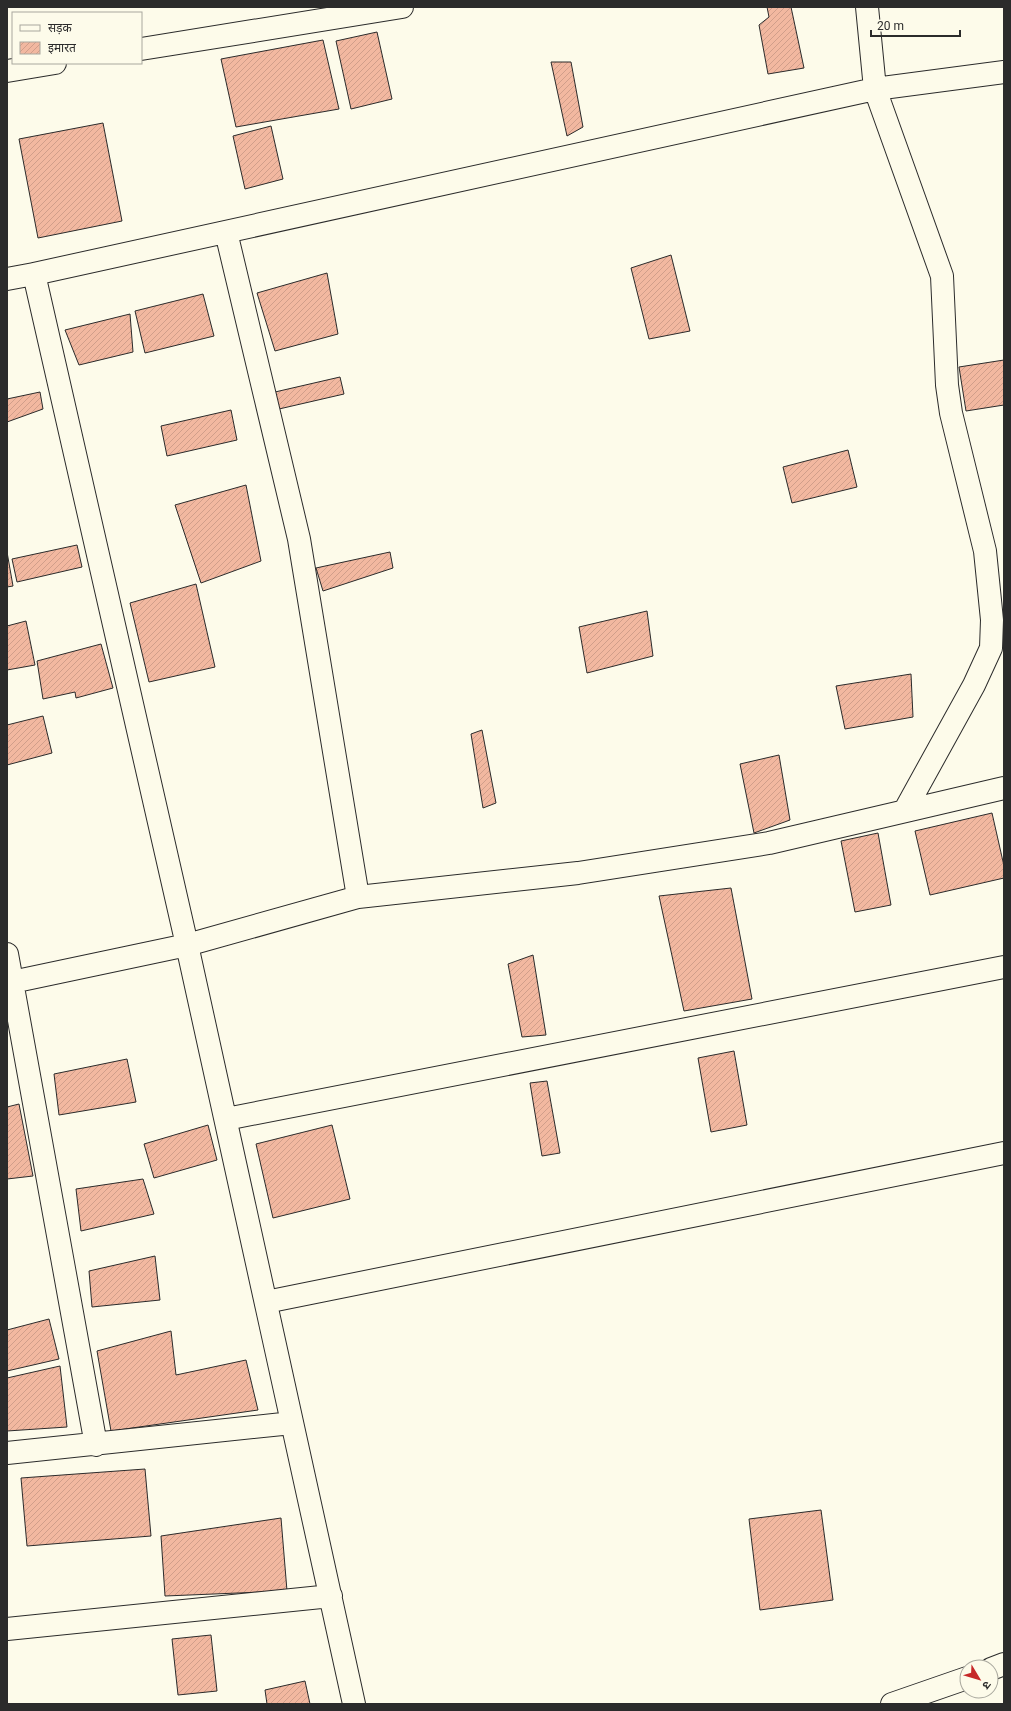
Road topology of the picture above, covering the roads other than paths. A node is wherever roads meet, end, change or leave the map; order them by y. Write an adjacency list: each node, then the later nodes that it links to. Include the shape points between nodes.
1 (402, 7): 3 (street)
2 (867, 7): 7 (street)
3 (142, 49)
4 (49, 64): 5 (street)
5 (7, 71)
6 (1004, 72): 7 (street)
7 (875, 90): 8 (street); 12 (street, via 942,276 947,384 951,414 985,551 992,620 991,648 974,685)
8 (226, 232): 9 (street); 13 (street, via 299,540)
9 (34, 274): 10 (street); 14 (street)
10 (7, 279)
11 (1004, 788): 12 (street)
12 (905, 810): 13 (street, via 769,843 578,873)
13 (358, 897): 14 (street)
14 (187, 945): 17 (street); 18 (street)
15 (7, 954): 17 (street)
16 (1004, 967): 18 (street)
17 (12, 982): 22 (street)
18 (226, 1120): 20 (street)
19 (1004, 1153): 20 (street)
20 (266, 1302): 21 (street)
21 (292, 1423): 22 (street); 24 (street)
22 (96, 1445): 23 (street)
23 (7, 1453)
24 (331, 1596): 25 (street); 27 (street)
25 (7, 1629)
26 (959, 1681): 28 (street)
27 (354, 1704)
28 (892, 1704)

